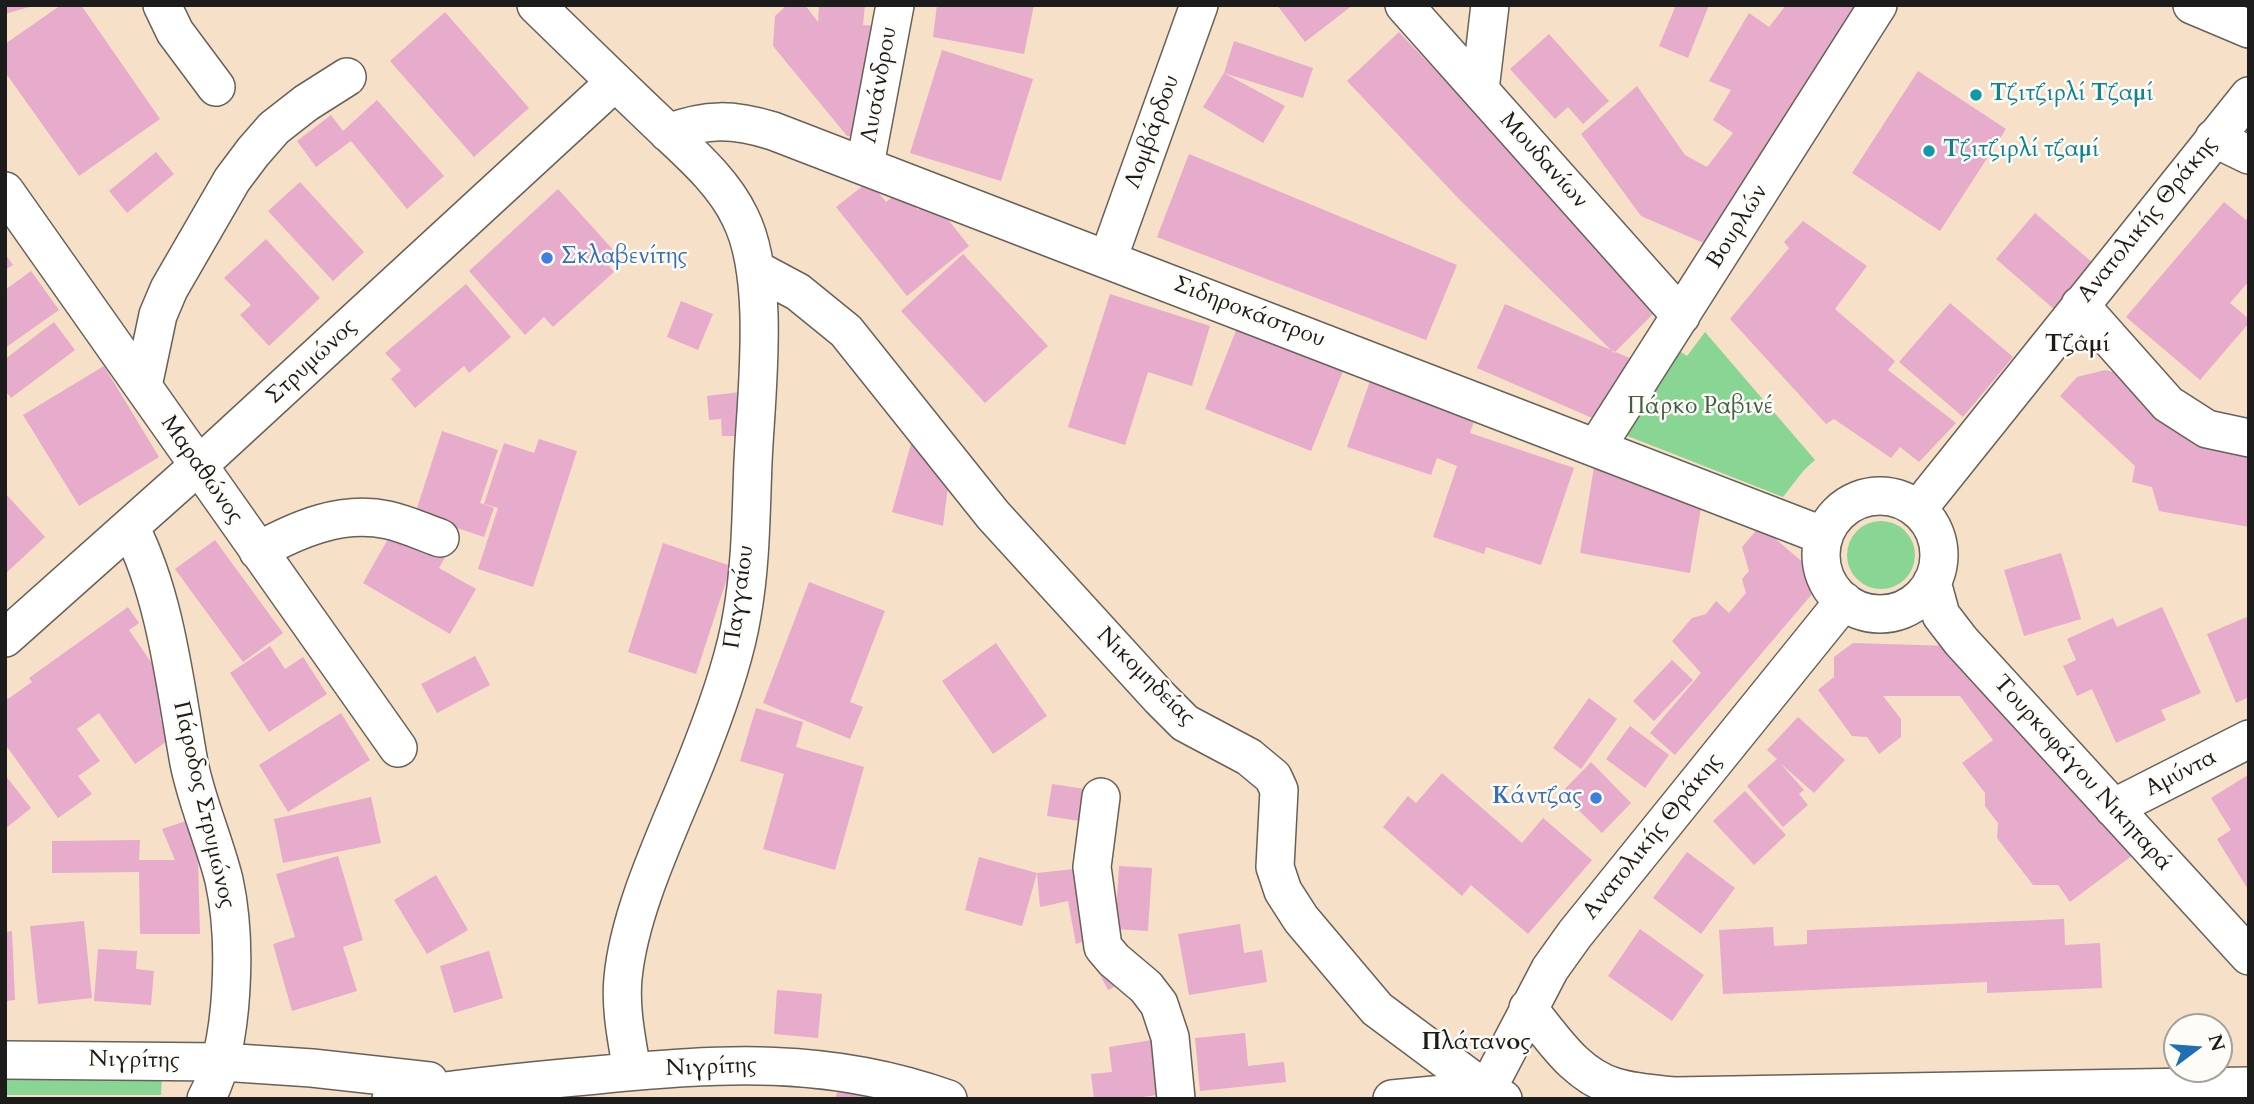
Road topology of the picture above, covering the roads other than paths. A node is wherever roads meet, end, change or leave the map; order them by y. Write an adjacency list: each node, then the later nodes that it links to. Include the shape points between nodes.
1 (162, 5): 12 (street)
2 (895, 5): 18 (street, Λυσάνδρου)
3 (1199, 5): 20 (street, Λομβάρδου)
4 (1404, 5): 13 (street, Μουδανίων)
5 (1490, 5): 13 (street)
6 (1878, 5): 23 (street, Βουρλών)
7 (2192, 5): 9 (street)
8 (546, 9): 11 (street)
9 (2249, 29)
10 (347, 77): 24 (street, via 274,128 226,190 169,289 158,315)
11 (615, 82): 15 (street); 27 (street, Στρυμώνος)
12 (216, 87)
13 (1480, 90): 23 (street, Μουδανίων)
14 (2249, 96): 16 (street, Ανατολικής Θράκης)
15 (668, 133): 18 (street, Σιδηροκάστρου, via 691,124 736,121); 21 (street, Παγγαίου, via 732,201 742,219)
16 (2214, 138): 17 (street); 22 (street, Ανατολικής Θράκης)
17 (2249, 155)
18 (865, 165): 20 (street, Σιδηροκάστρου)
19 (5, 191): 24 (street, Μαραθώνος)
20 (1108, 259): 26 (street, Σιδηροκάστρου)
21 (755, 269): 43 (street, Παγγαίου, via 758,376 742,614 704,742 646,887 628,948 622,1008); 48 (street, Νικομηδείας, via 816,304 846,331 993,515 1185,723 1249,757 1273,777 1279,790 1276,875 1301,919 1377,1009)
22 (2080, 305): 25 (street, via 2168,404 2207,429); 28 (street, Ανατολικής Θράκης)
23 (1681, 316): 26 (street, Βουρλών)
24 (143, 386): 27 (street, Μαραθώνος)
25 (2249, 438)
26 (1596, 448): 30 (street, Σιδηροκάστρου)
27 (198, 466): 29 (street, Στρυμώνος); 32 (street, Μαραθώνος)
28 (1918, 509): 30 (street, via 1890,496 1868,497 1839,512); 33 (street, via 1937,541 1938,565)
29 (130, 527): 35 (street, Στρυμώνος); 44 (street, Πάροδος Στρυμώνος, via 155,590 194,782 227,897 230,981 225,1048)
30 (1824, 536): 34 (street, via 1823,570)
31 (440, 538): 32 (street, via 388,520 354,517 307,528)
32 (258, 551): 37 (street, Μαραθώνος)
33 (1931, 582): 34 (street, via 1922,597 1898,611 1867,612); 39 (street, Τουρκοφάγου Νικηταρά, via 1949,626)
34 (1844, 601): 41 (street, Ανατολικής Θράκης, via 1575,934)
35 (5, 638)
36 (2249, 739): 39 (street, Αμύντα)
37 (398, 748)
38 (1101, 797): 52 (street, via 1092,867 1103,947 1159,1004 1170,1037)
39 (2113, 808): 40 (street, Τουρκοφάγου Νικηταρά)
40 (2249, 956)
41 (1528, 1008): 48 (street, Ανατολικής Θράκης); 49 (street, via 1568,1057 1595,1079)
42 (5, 1060): 44 (street, Νιγρίτης)
43 (632, 1071): 45 (street, Νιγρίτης); 51 (street, Νιγρίτης, via 745,1065 814,1068 876,1077)
44 (214, 1083): 45 (street, Νιγρίτης, via 312,1068)
45 (471, 1086): 50 (street, Νιγρίτης)
46 (2249, 1086): 47 (street)
47 (2065, 1094): 49 (street)
48 (1490, 1096): 53 (street)
49 (1667, 1098)
50 (391, 1099)
51 (948, 1099)
52 (1176, 1099)
53 (1392, 1099)

